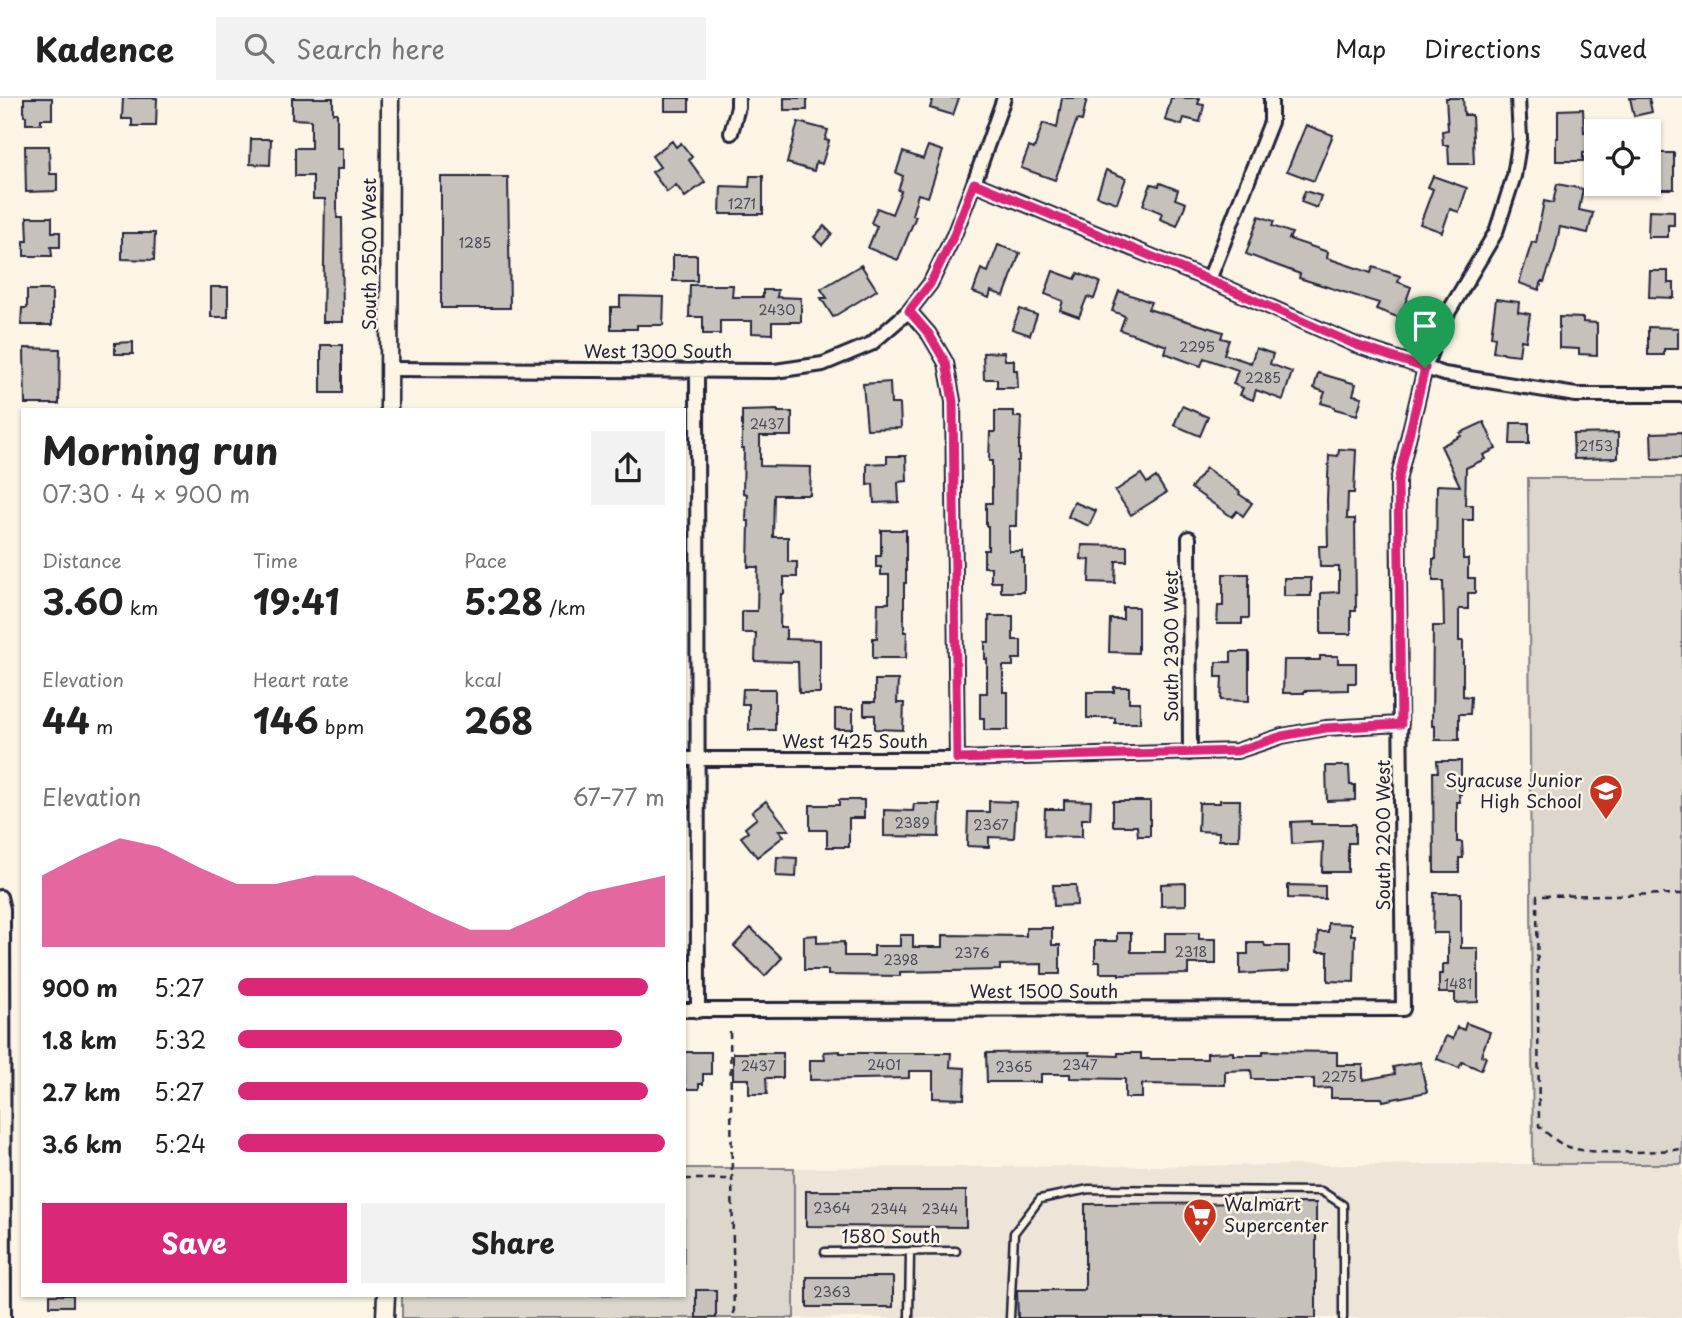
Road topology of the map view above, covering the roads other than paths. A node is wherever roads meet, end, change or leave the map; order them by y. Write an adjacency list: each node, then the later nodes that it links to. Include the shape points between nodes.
1 (390, 98): 11 (street, South 2500 West)
2 (738, 98): 6 (street)
3 (1004, 98): 7 (street, West 1300 South)
4 (1271, 98): 8 (street, via 1271,122)
5 (1518, 98): 10 (street, South 2200 West, via 1520,138 1514,176 1496,232 1442,323)
6 (731, 133)
7 (974, 183): 8 (street); 9 (street, West 1300 South, via 930,284)
8 (1209, 280): 10 (street, via 1356,345)
9 (909, 311): 12 (street, West 1300 South, via 871,344 823,364 775,370); 19 (street, via 946,363 953,401)
10 (1425, 368): 13 (street, via 1576,395); 16 (street, South 2200 West, via 1398,481)
11 (389, 369): 12 (street, West 1300 South); 14 (street, South 2500 West)
12 (697, 370): 18 (street)
13 (1682, 395)
14 (389, 408)
15 (1189, 538): 17 (street, South 2300 West)
16 (1401, 724): 17 (street, West 1425 South, via 1326,728 1237,751); 21 (street, South 2200 West)
17 (1190, 753): 19 (street, West 1425 South)
18 (691, 759): 19 (street, West 1425 South); 23 (street)
19 (957, 759)
20 (1, 905): 28 (street)
21 (1403, 1009): 23 (street, West 1500 South)
22 (686, 1010): 23 (street, West 1500 South)
23 (698, 1010)
24 (909, 1251): 25 (lane, 1580 South); 26 (lane, 1580 South); 30 (lane)
25 (956, 1251)
26 (825, 1252)
27 (386, 1297): 29 (street)
28 (4, 1318)
29 (386, 1318)
30 (909, 1318)
31 (1010, 1318): 32 (lane, via 1014,1233 1040,1199 1103,1189 1321,1191 1343,1205)
32 (1343, 1318)

